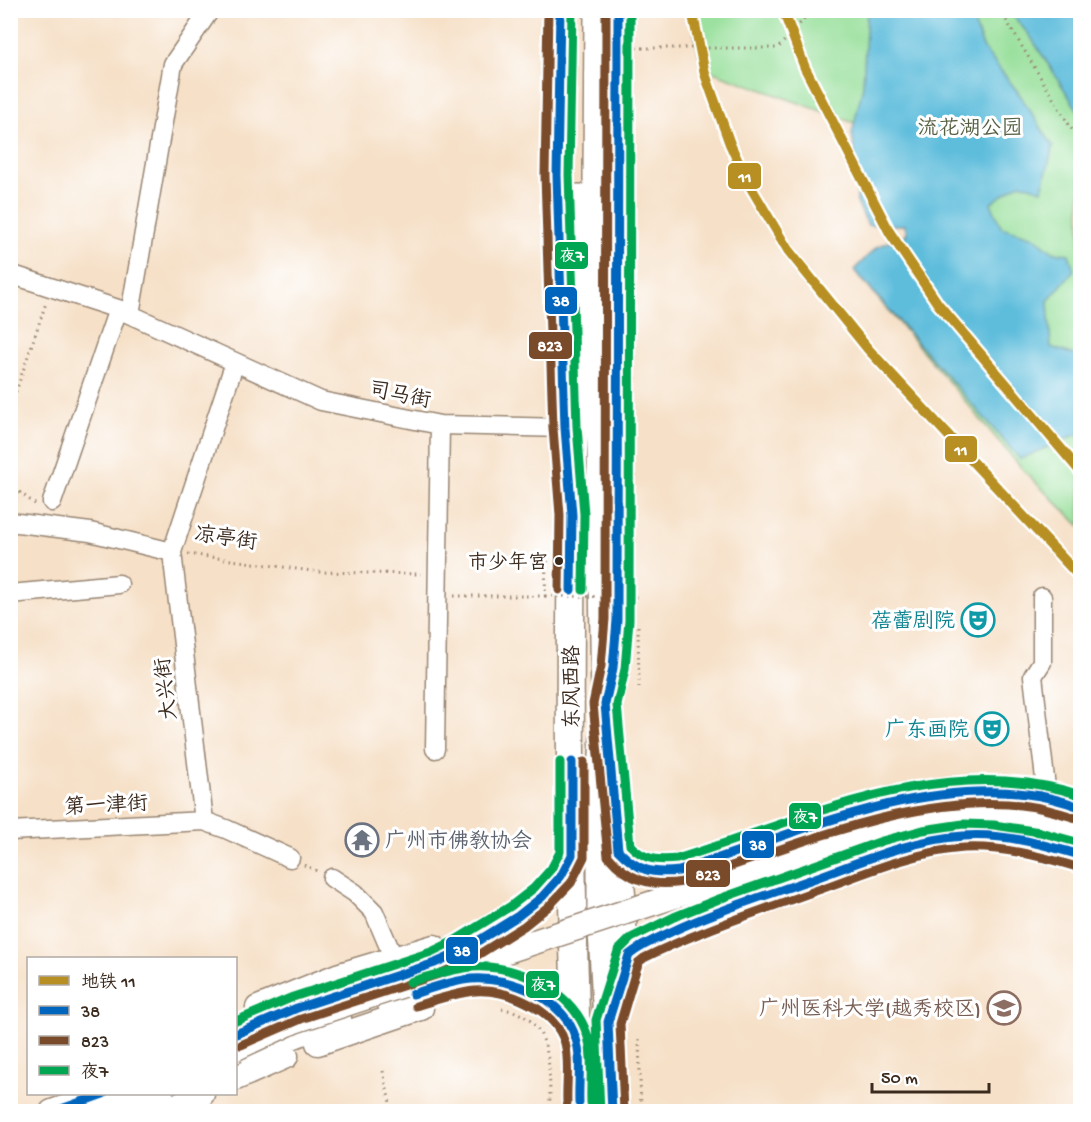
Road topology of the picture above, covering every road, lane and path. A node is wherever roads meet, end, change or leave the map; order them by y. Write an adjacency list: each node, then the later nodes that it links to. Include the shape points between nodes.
1 (210, 10): 13 (street, via 173,64)
2 (560, 10): 17 (main road, 东风西路, via 557,175)
3 (581, 10): 9 (highway)
4 (598, 10): 9 (highway)
5 (618, 10): 8 (main road, 东风西路)
6 (812, 10): 8 (path, via 778,48)
7 (1002, 11): 10 (path)
8 (617, 48): 31 (main road, 东风西路, via 617,620)
9 (588, 103): 20 (highway, 东风西路, via 579,251); 31 (highway, 东风西路)
10 (1080, 143)
11 (10, 274): 12 (street, 司马街)
12 (51, 287): 13 (street, 司马街); 15 (path)
13 (124, 312): 14 (street, 司马街); 19 (street)
14 (235, 362): 16 (street, 司马街, via 321,401); 22 (street)
15 (10, 409)
16 (440, 425): 17 (street, 司马街); 23 (street)
17 (565, 428): 20 (main road, 东风西路)
18 (10, 485): 19 (path, via 36,504)
19 (52, 502)
20 (572, 515): 39 (highway, 东风西路)
21 (10, 522): 22 (street, 凉亭街, via 90,532)
22 (172, 552): 23 (path, 凉亭街, via 319,572); 35 (street, 大兴街)
23 (437, 575): 27 (street)
24 (119, 584): 26 (street)
25 (550, 586): 28 (path, via 550,562 546,562)
26 (10, 594)
27 (437, 596): 28 (path); 32 (street)
28 (545, 597): 29 (path, bridge)
29 (638, 597)
30 (1042, 597): 33 (street, via 1042,662 1033,676)
31 (605, 704): 38 (main road); 50 (highway, 东风西路, via 600,842)
32 (435, 749)
33 (1047, 796): 34 (main road); 41 (main road, via 990,791 938,794 843,818)
34 (1080, 807)
35 (204, 821): 36 (street, 第一津街); 42 (street)
36 (10, 831)
37 (1080, 831): 54 (main road, bridge, via 1050,821 1010,815 925,817 294,1021)
38 (618, 850): 41 (main road, via 642,870 658,873); 50 (main road, via 625,916)
39 (572, 855): 45 (main road, via 561,876 542,897); 52 (highway, 东风西路)
40 (1080, 855): 44 (main road, via 1004,837 944,838)
41 (729, 856): 44 (main road, via 713,865 707,881 718,904)
42 (290, 858): 43 (path)
43 (332, 878): 46 (street, via 374,912)
44 (731, 908): 50 (main road, via 637,948 629,955)
45 (478, 942): 46 (main road, via 462,940); 47 (main road); 51 (main road, via 435,963 297,1008)
46 (394, 958): 49 (main road, via 289,994)
47 (500, 982): 52 (main road, via 538,994 556,1008); 55 (main road, via 478,979 436,988 311,1028); 57 (main road, via 308,1046)
48 (502, 1009): 69 (path, via 520,1014 540,1030 547,1053)
49 (237, 1018)
50 (608, 1022): 71 (highway, 东风西路)
51 (237, 1034)
52 (576, 1039): 70 (highway, 东风西路)
53 (639, 1039): 72 (path)
54 (237, 1048)
55 (237, 1059)
56 (383, 1071): 68 (path)
57 (237, 1078)
58 (71, 1095): 63 (main road)
59 (100, 1095): 64 (main road)
60 (136, 1095): 65 (main road)
61 (159, 1095): 66 (main road)
62 (200, 1095): 67 (main road)
63 (34, 1112)
64 (52, 1112)
65 (95, 1112)
66 (120, 1112)
67 (163, 1112)
68 (392, 1112)
69 (550, 1112)
70 (579, 1112)
71 (612, 1112)
72 (641, 1112)

